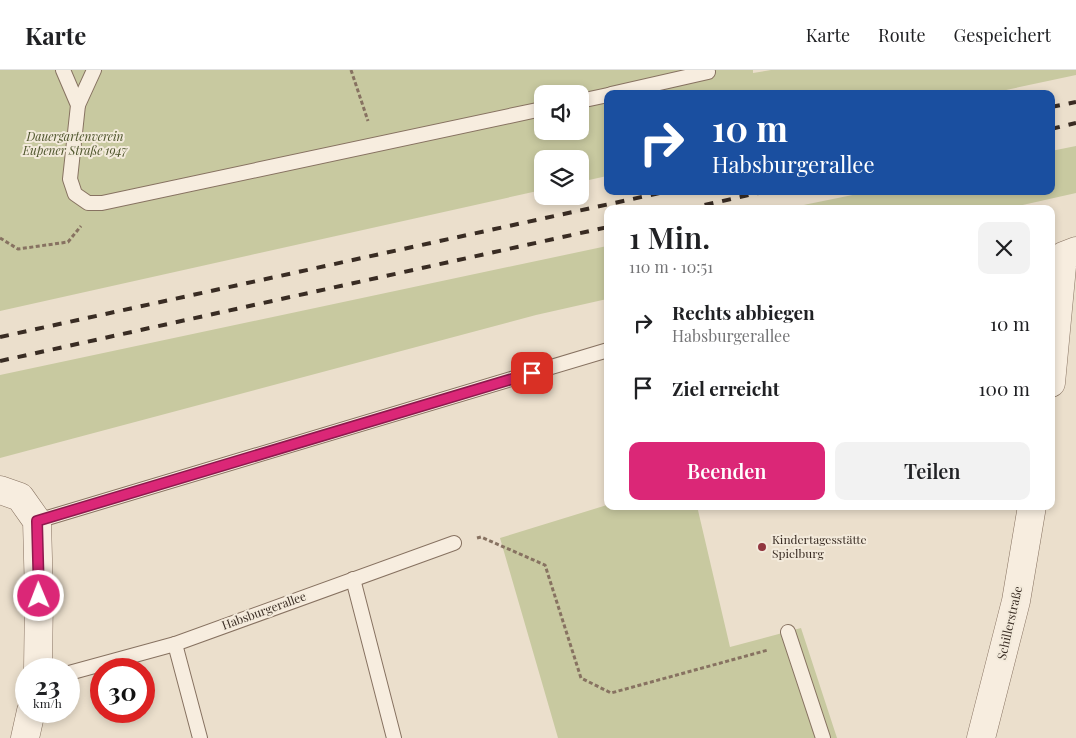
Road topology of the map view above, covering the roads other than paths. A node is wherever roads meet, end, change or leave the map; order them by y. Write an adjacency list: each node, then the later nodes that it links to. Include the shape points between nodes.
1 (63, 70): 7 (lane)
2 (94, 70): 7 (lane)
3 (708, 72): 4 (lane)
4 (627, 90)
5 (604, 95): 6 (lane)
6 (589, 99)
7 (78, 105): 8 (lane, via 70,179 75,194 88,203 102,203)
8 (534, 111)
9 (1076, 251): 10 (street, via 1063,256)
10 (1055, 341)
11 (604, 351): 14 (lane)
12 (0, 490): 14 (street, via 20,497)
13 (1031, 510): 26 (street, Schillerstraße, via 1016,601)
14 (37, 521): 19 (street)
15 (454, 543): 16 (lane, Habsburgerallee)
16 (353, 579): 18 (lane, Habsburgerallee); 24 (lane)
17 (788, 632): 25 (lane)
18 (175, 644): 20 (lane, Habsburgerallee); 23 (lane)
19 (38, 658)
20 (80, 670)
21 (28, 723): 22 (street)
22 (25, 738)
23 (200, 738)
24 (394, 738)
25 (823, 738)
26 (982, 738)

